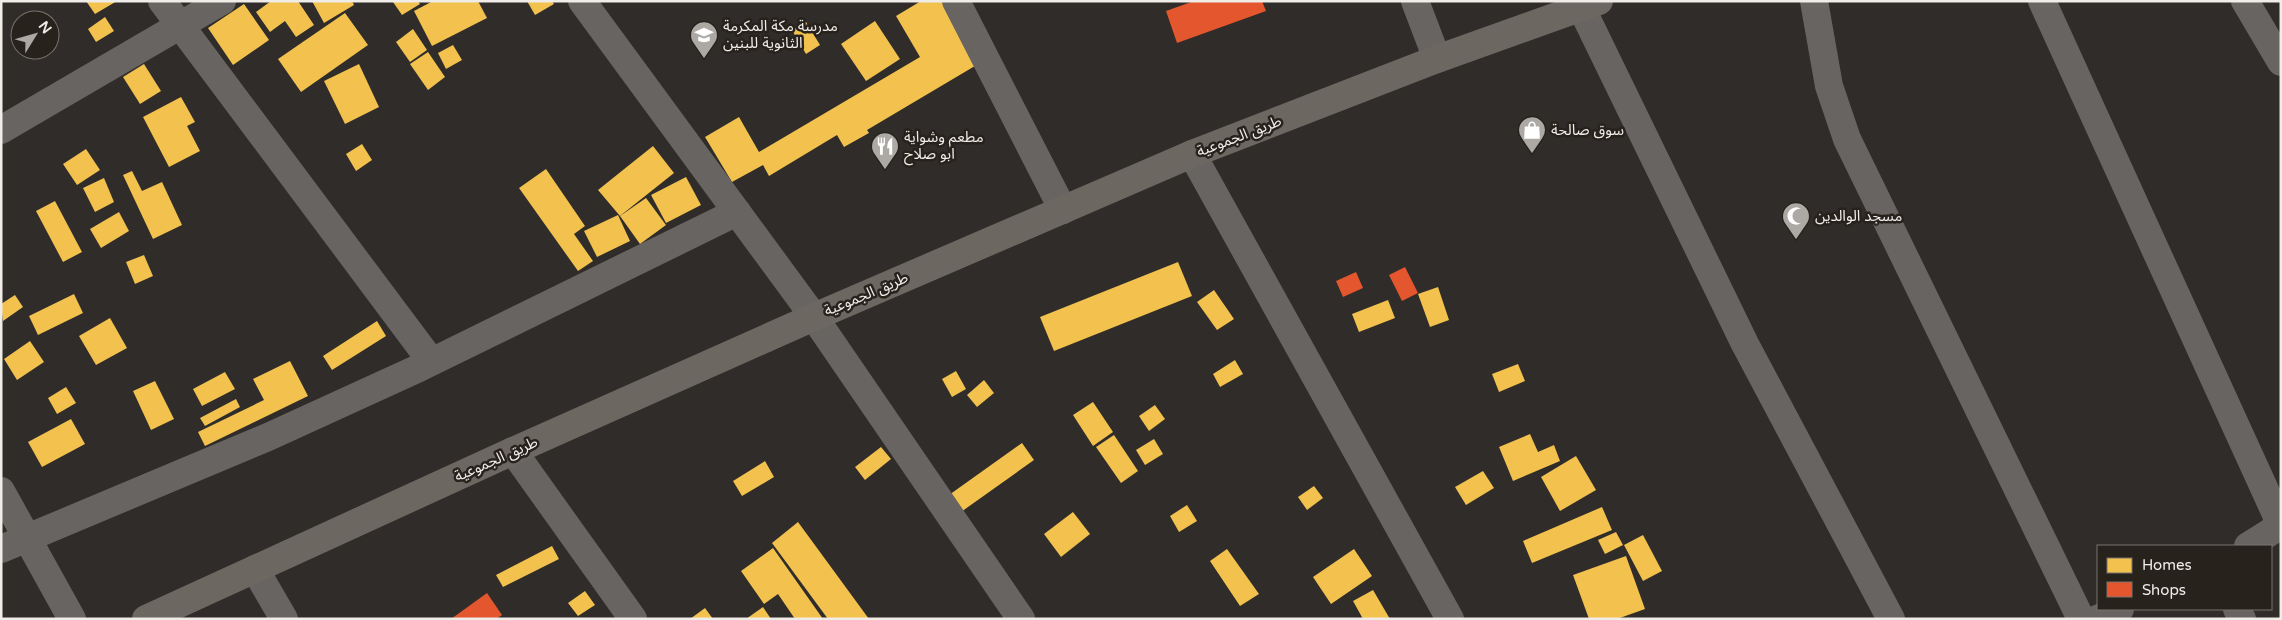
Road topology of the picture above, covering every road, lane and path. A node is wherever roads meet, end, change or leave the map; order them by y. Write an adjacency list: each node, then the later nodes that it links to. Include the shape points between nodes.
1 (162, 1): 10 (street)
2 (222, 1): 10 (street)
3 (582, 1): 16 (street)
4 (956, 1): 15 (street)
5 (1415, 1): 11 (street)
6 (1814, 1): 33 (street, via 1829,86 1847,139)
7 (2042, 1): 22 (street, via 2276,512 2279,522 2272,531)
8 (2245, 1): 12 (street)
9 (1590, 4): 11 (main road, طريق الجموعية); 32 (street, via 1745,344)
10 (179, 25): 13 (street); 18 (street)
11 (1438, 59): 14 (main road, طريق الجموعية)
12 (2281, 62)
13 (1, 130)
14 (1192, 154): 15 (main road, طريق الجموعية); 31 (street)
15 (1063, 210): 17 (main road, طريق الجموعية)
16 (738, 212): 17 (street); 18 (street)
17 (814, 317): 19 (main road, طريق الجموعية); 30 (street)
18 (431, 361): 21 (street, via 268,437)
19 (513, 451): 24 (main road, طريق الجموعية); 29 (street)
20 (1, 491): 21 (street)
21 (27, 536): 23 (street); 26 (street)
22 (2250, 545)
23 (1, 549)
24 (255, 569): 27 (main road, طريق الجموعية); 28 (street)
25 (2118, 610): 34 (street)
26 (72, 619)
27 (146, 619)
28 (284, 619)
29 (633, 619)
30 (1021, 619)
31 (1450, 619)
32 (1891, 619)
33 (2081, 619)
34 (2097, 619)

